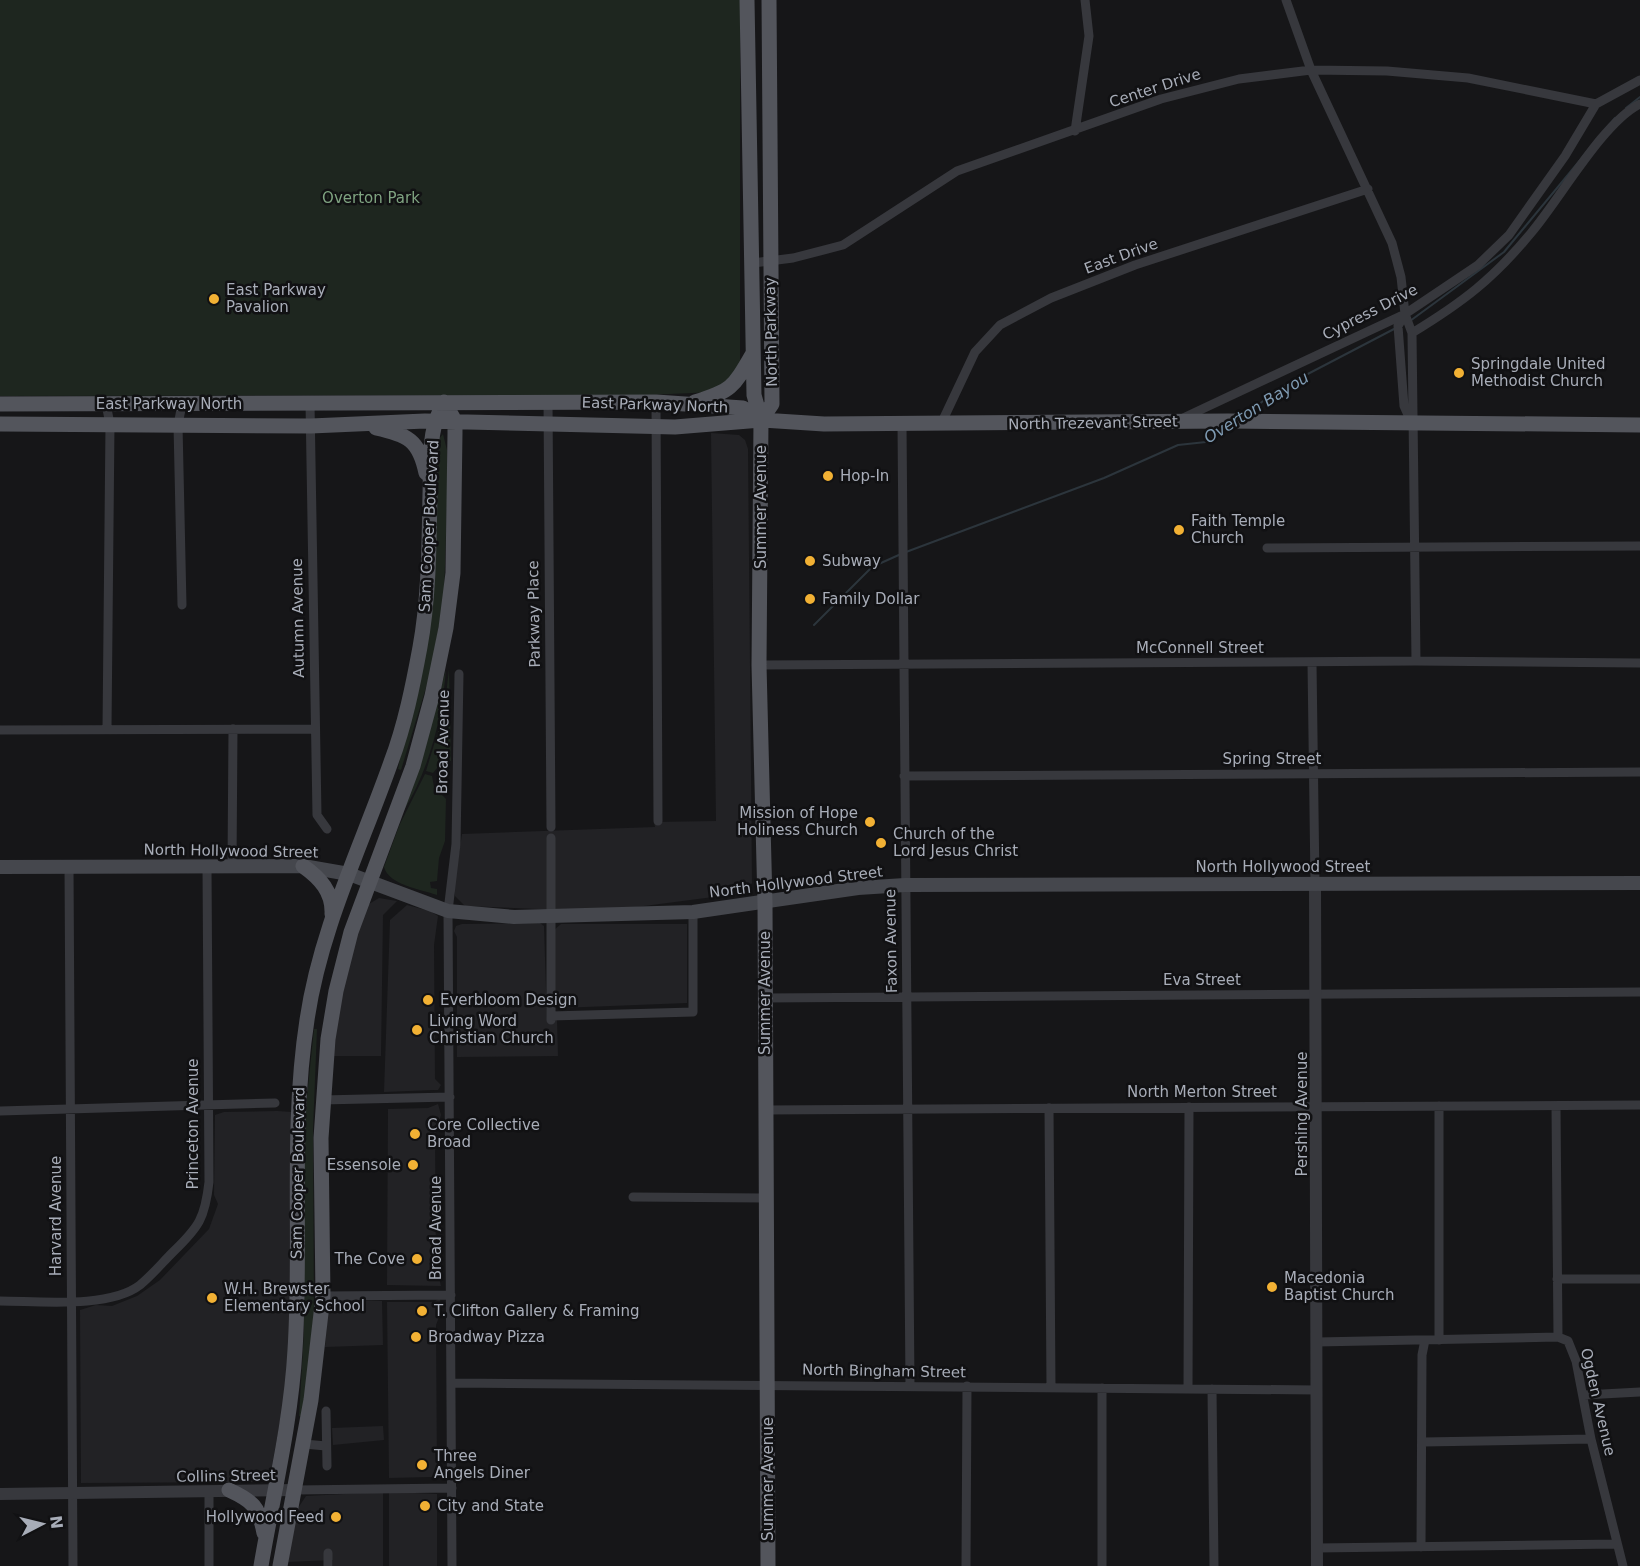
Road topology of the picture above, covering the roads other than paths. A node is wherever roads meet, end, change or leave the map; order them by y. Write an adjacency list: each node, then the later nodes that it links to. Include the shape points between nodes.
1 (747, 0): 12 (main road, North Parkway)
2 (769, 0): 11 (main road, North Parkway)
3 (1085, 0): 9 (street, via 1089,36)
4 (1286, 0): 5 (street)
5 (1311, 70): 7 (street, Center Drive, via 1468,78); 9 (street, Center Drive, via 1239,79 1161,99); 10 (street)
6 (1640, 80): 7 (street, Cypress Drive)
7 (1596, 104): 13 (street, Cypress Drive, via 1509,235)
8 (1640, 104): 13 (street, Cypress Drive, via 1609,128 1502,268 1470,297)
9 (1075, 131): 11 (street, Center Drive, via 957,171 843,246)
10 (1368, 189): 13 (street, via 1392,243); 32 (street, East Drive, via 1135,265 1051,298 1000,325 975,352)
11 (771, 262): 12 (street, Center Drive); 23 (main road, North Parkway, via 772,404)
12 (753, 263): 14 (main road, North Parkway)
13 (1405, 323): 27 (street, Cypress Drive); 33 (street, via 1404,405)
14 (754, 353): 22 (main road, via 725,393); 23 (main road, North Parkway, via 754,395)
15 (548, 401): 16 (main road, East Parkway North); 17 (main road, East Parkway North); 26 (street, Parkway Place)
16 (444, 402): 18 (main road, East Parkway North); 24 (main road, Sam Cooper Boulevard); 25 (main road, Sam Cooper Boulevard)
17 (656, 402): 22 (main road, East Parkway North); 36 (street)
18 (310, 403): 21 (main road, East Parkway North); 37 (street, Autumn Avenue)
19 (0, 404): 20 (main road, East Parkway North)
20 (106, 404): 21 (main road, East Parkway North); 29 (street)
21 (182, 404): 35 (street)
22 (690, 404): 23 (main road, East Parkway North, via 742,408)
23 (761, 420): 31 (main road, North Trezevant Street); 36 (main road, East Parkway North); 46 (main road, Summer Avenue)
24 (435, 421): 25 (main road, East Parkway North); 30 (main road, East Parkway North); 38 (main road, Sam Cooper Boulevard)
25 (455, 422): 26 (main road, East Parkway North); 66 (main road, Sam Cooper Boulevard, via 453,573 446,628 413,766)
26 (548, 422): 36 (main road, East Parkway North); 57 (street, Parkway Place)
27 (1174, 422): 32 (main road, North Trezevant Street); 33 (main road, North Trezevant Street)
28 (0, 424): 29 (main road, East Parkway North)
29 (110, 424): 35 (main road, East Parkway North); 49 (street)
30 (358, 424): 37 (main road, East Parkway North); 38 (main road, via 392,431 415,444 422,456)
31 (902, 424): 32 (main road, North Trezevant Street); 47 (street, Faxon Avenue)
32 (941, 424)
33 (1412, 424): 34 (main road, North Trezevant Street); 40 (street)
34 (1640, 424)
35 (178, 425): 37 (main road, East Parkway North); 42 (street)
36 (655, 425): 56 (street)
37 (311, 426): 51 (street, Autumn Avenue)
38 (430, 491): 65 (main road, Sam Cooper Boulevard, via 421,644 393,759)
39 (1640, 546): 40 (street)
40 (1415, 547): 41 (street); 43 (street)
41 (1267, 548)
42 (182, 605)
43 (1416, 661): 44 (street, McConnell Street); 45 (street, McConnell Street)
44 (1312, 663): 47 (street, McConnell Street); 54 (street, Pershing Avenue)
45 (1640, 663)
46 (759, 664): 47 (street, McConnell Street); 70 (main road, Summer Avenue)
47 (903, 665): 55 (street, Faxon Avenue)
48 (459, 674): 71 (street, Broad Avenue, via 456,844)
49 (107, 729): 50 (street); 52 (street)
50 (233, 729): 51 (street); 61 (street)
51 (314, 729): 58 (street, Autumn Avenue, via 317,815)
52 (0, 730)
53 (1640, 772): 54 (street, Spring Street)
54 (1313, 774): 55 (street, Spring Street); 67 (street, Pershing Avenue)
55 (904, 776): 69 (street, Faxon Avenue)
56 (658, 821)
57 (551, 827)
58 (327, 829)
59 (551, 838): 73 (street)
60 (69, 866): 63 (main road, North Hollywood Street); 64 (main road, North Hollywood Street); 88 (street, Harvard Avenue)
61 (232, 866): 62 (main road, North Hollywood Street); 64 (main road, North Hollywood Street)
62 (303, 866): 65 (main road, North Hollywood Street); 74 (main road, via 327,890 332,902)
63 (0, 867)
64 (207, 867): 82 (street, Princeton Avenue)
65 (349, 874): 66 (main road, North Hollywood Street); 74 (main road, Sam Cooper Boulevard)
66 (370, 882): 71 (main road, North Hollywood Street); 80 (main road, Sam Cooper Boulevard, via 351,932 336,991)
67 (1315, 883): 68 (main road, North Hollywood Street); 69 (main road, North Hollywood Street); 76 (street, Pershing Avenue)
68 (1640, 883)
69 (905, 885): 70 (main road, North Hollywood Street, via 858,888); 77 (street, Faxon Avenue)
70 (765, 903): 72 (main road, North Hollywood Street); 78 (main road, Summer Avenue)
71 (448, 911): 73 (main road, North Hollywood Street, via 514,918); 79 (street, Broad Avenue)
72 (693, 912): 73 (main road, North Hollywood Street); 73 (street, via 693,1012 551,1018)
73 (550, 917)
74 (332, 923): 124 (main road, Sam Cooper Boulevard, via 307,1017 299,1083 295,1353)
75 (1640, 992): 76 (street, Eva Street)
76 (1316, 994): 77 (street, Eva Street); 84 (street, Pershing Avenue)
77 (907, 996): 78 (street, Eva Street); 90 (street, Faxon Avenue)
78 (765, 998): 91 (main road, Summer Avenue)
79 (450, 1097): 80 (street); 97 (street, Broad Avenue)
80 (322, 1100): 98 (main road, Sam Cooper Boulevard)
81 (275, 1103): 82 (street)
82 (208, 1105): 88 (street); 99 (street, Princeton Avenue, via 206,1210 193,1232 139,1285 120,1295)
83 (1640, 1105): 86 (street, North Merton Street)
84 (1317, 1106): 85 (street, North Merton Street); 87 (street, North Merton Street); 104 (street, Pershing Avenue)
85 (1439, 1106): 86 (street, North Merton Street); 103 (street)
86 (1556, 1106): 95 (street)
87 (1189, 1107): 89 (street, North Merton Street); 111 (street)
88 (71, 1108): 92 (street); 99 (street, Harvard Avenue)
89 (1048, 1108): 90 (street, North Merton Street); 109 (street)
90 (907, 1109): 91 (street, North Merton Street); 107 (street, Faxon Avenue)
91 (765, 1110): 94 (main road, Summer Avenue)
92 (0, 1111)
93 (633, 1197): 94 (street)
94 (766, 1198): 106 (main road, Summer Avenue)
95 (1557, 1279): 96 (street); 101 (street)
96 (1640, 1279)
97 (451, 1295): 98 (street); 105 (street, Broad Avenue)
98 (323, 1296): 119 (main road, Sam Cooper Boulevard)
99 (72, 1300): 100 (street); 128 (street, Harvard Avenue)
100 (0, 1301)
101 (1558, 1337): 103 (street); 115 (street, Ogden Avenue, via 1568,1341)
102 (1425, 1340): 103 (street); 104 (street); 118 (street)
103 (1439, 1340)
104 (1317, 1342): 113 (street, Pershing Avenue)
105 (451, 1383): 106 (street, North Bingham Street); 122 (street, Broad Avenue)
106 (767, 1384): 107 (street, North Bingham Street); 140 (main road, Summer Avenue)
107 (910, 1386): 108 (street, North Bingham Street)
108 (967, 1386): 109 (street, North Bingham Street); 141 (street)
109 (1052, 1387): 110 (street, North Bingham Street)
110 (1102, 1388): 111 (street, North Bingham Street); 142 (street)
111 (1188, 1389): 112 (street, North Bingham Street)
112 (1212, 1389): 113 (street, North Bingham Street); 143 (street)
113 (1317, 1390): 132 (street, Pershing Avenue)
114 (1640, 1392): 115 (street)
115 (1584, 1395): 117 (street, Ogden Avenue)
116 (326, 1410): 120 (street)
117 (1591, 1439): 118 (street); 130 (street, Ogden Avenue)
118 (1423, 1442): 131 (street)
119 (304, 1444): 120 (street); 125 (main road, Sam Cooper Boulevard)
120 (326, 1446): 121 (street)
121 (327, 1466)
122 (452, 1488): 125 (street, Collins Street); 139 (street, Broad Avenue)
123 (229, 1490): 124 (street, Collins Street); 126 (street, Collins Street); 129 (main road, via 249,1499 259,1512)
124 (274, 1490): 125 (street, Collins Street); 129 (main road, Sam Cooper Boulevard)
125 (296, 1490): 137 (main road, Sam Cooper Boulevard)
126 (209, 1491): 128 (street, Collins Street); 135 (street)
127 (0, 1494): 128 (street, Collins Street)
128 (73, 1494): 134 (street, Harvard Avenue)
129 (265, 1541): 136 (main road, Sam Cooper Boulevard)
130 (1617, 1544): 131 (street); 145 (street, Ogden Avenue)
131 (1421, 1547): 132 (street)
132 (1317, 1548): 144 (street, Pershing Avenue)
133 (328, 1553): 138 (street)
134 (73, 1566)
135 (209, 1566)
136 (261, 1566)
137 (280, 1566)
138 (328, 1566)
139 (452, 1566)
140 (768, 1566)
141 (966, 1566)
142 (1102, 1566)
143 (1214, 1566)
144 (1317, 1566)
145 (1623, 1566)

